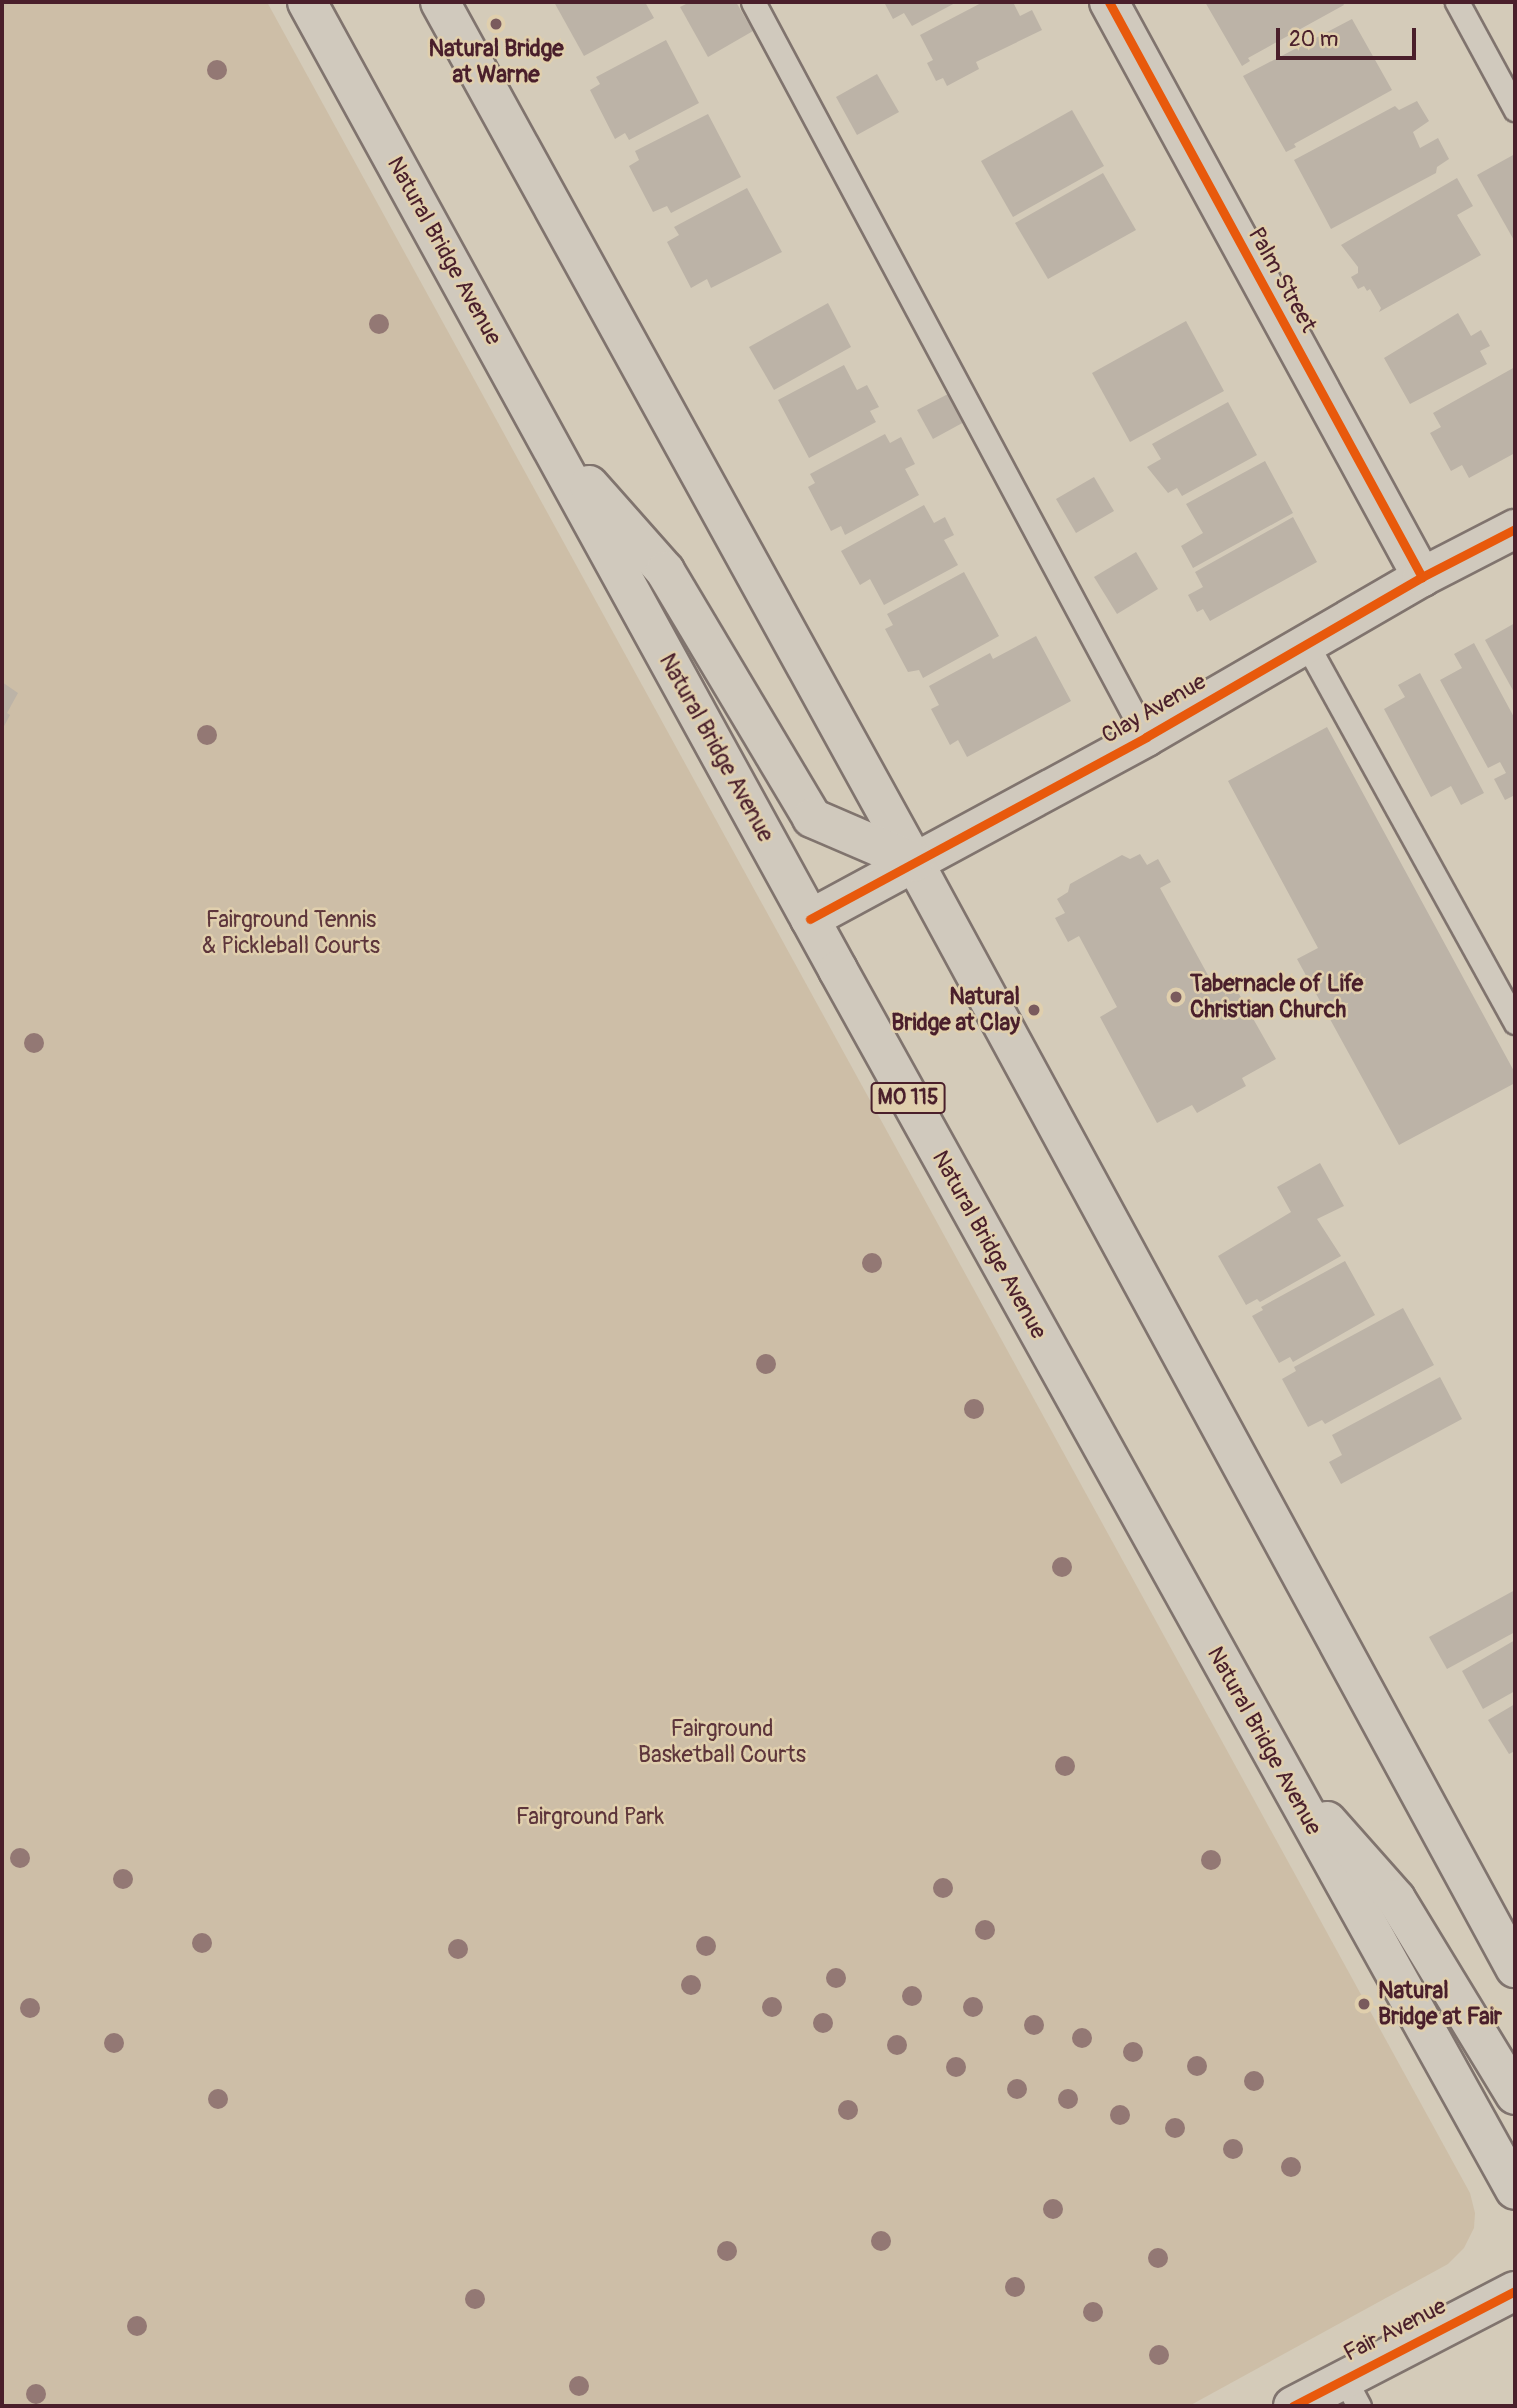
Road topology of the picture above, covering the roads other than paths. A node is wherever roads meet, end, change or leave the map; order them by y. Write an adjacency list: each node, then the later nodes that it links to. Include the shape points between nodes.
1 (307, 2): 7 (main road, Natural Bridge Avenue / MO 115)
2 (440, 2): 12 (main road)
3 (753, 2): 11 (lane)
4 (1109, 2): 9 (main road, Palm Street)
5 (1457, 2): 6 (lane)
6 (1515, 109)
7 (544, 434): 12 (main road, via 666,571 812,818); 13 (main road, Natural Bridge Avenue / MO 115)
8 (1515, 529): 9 (main road, Clay Avenue)
9 (1422, 577): 10 (main road, Clay Avenue)
10 (1306, 643): 11 (main road, Clay Avenue); 14 (lane)
11 (1146, 737): 12 (main road, Clay Avenue)
12 (914, 862): 13 (main road, Clay Avenue); 16 (main road)
13 (810, 919): 15 (main road, Natural Bridge Avenue / MO 115)
14 (1515, 1021)
15 (1277, 1765): 17 (main road, via 1396,1899); 18 (main road, Natural Bridge Avenue / MO 115)
16 (1515, 1968)
17 (1515, 2095)
18 (1515, 2190)
19 (1515, 2291): 20 (main road, Fair Avenue)
20 (1352, 2392): 21 (main road, Fair Avenue)
21 (1293, 2406)

